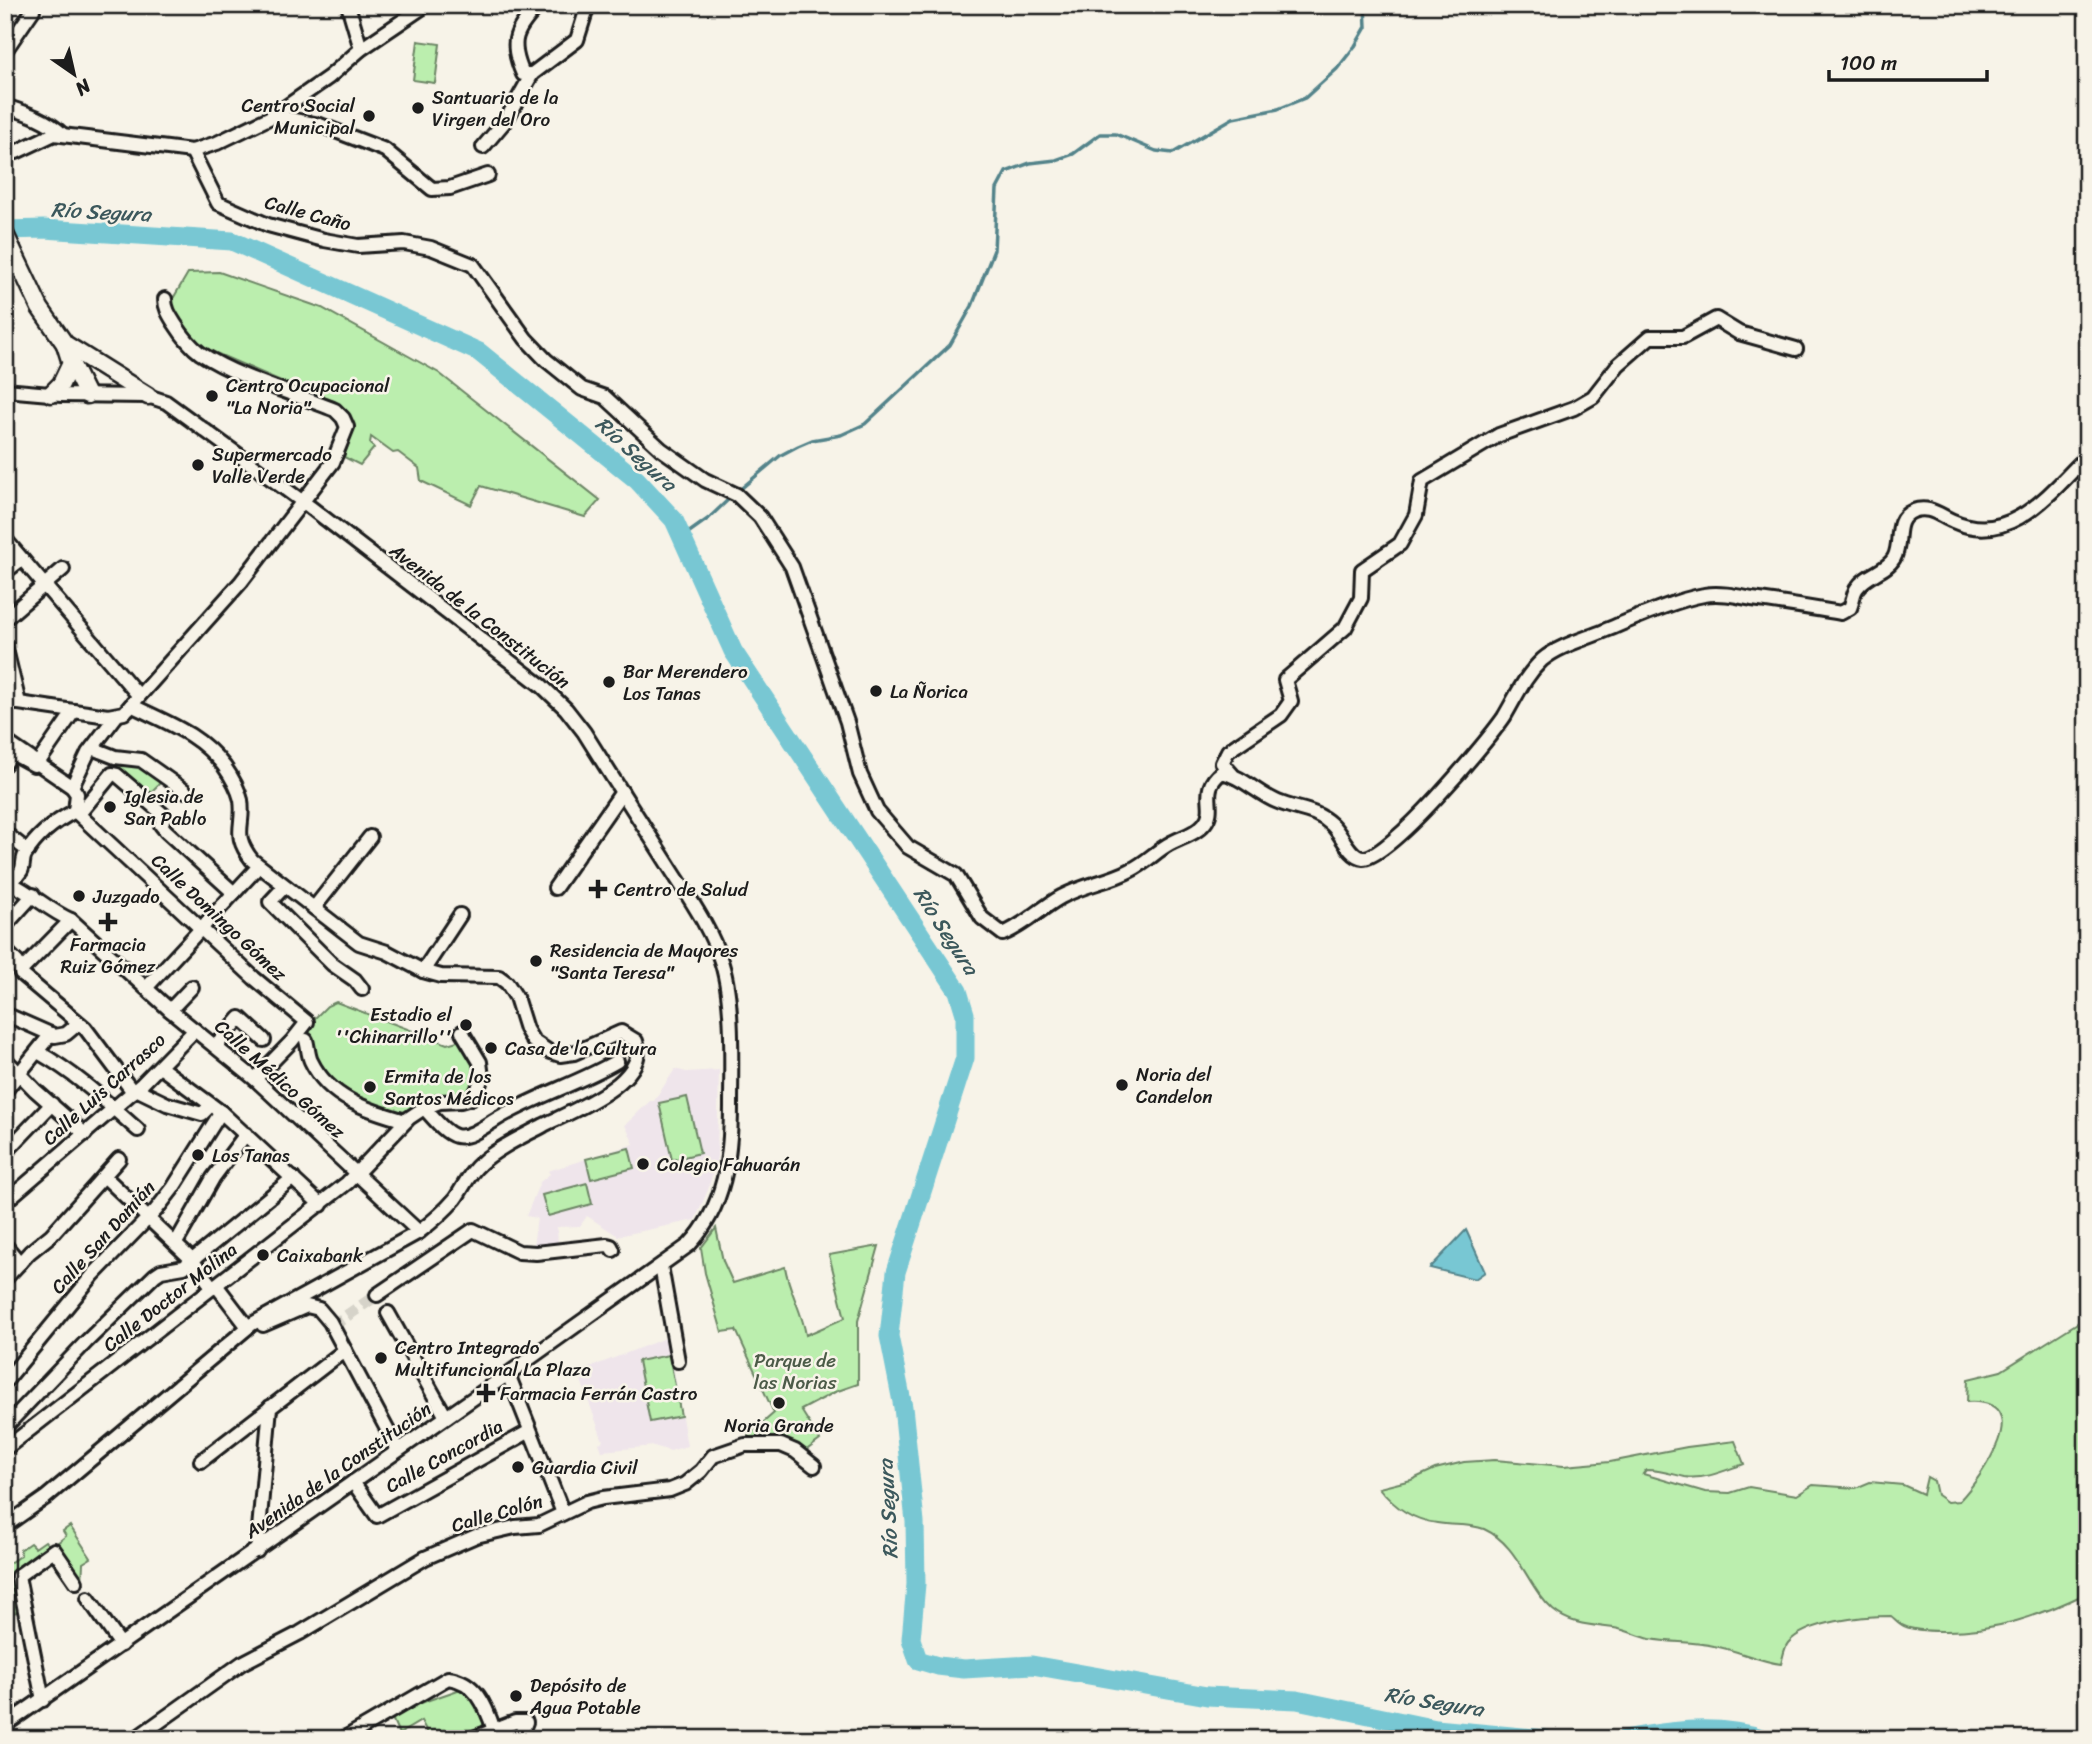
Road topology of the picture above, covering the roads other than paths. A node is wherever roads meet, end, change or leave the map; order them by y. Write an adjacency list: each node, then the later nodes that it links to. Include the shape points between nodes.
1 (348, 5): 6 (street)
2 (426, 5): 6 (street)
3 (539, 5): 8 (street, via 519,28 515,42 523,74)
4 (588, 5): 8 (street, via 577,40)
5 (33, 10): 7 (street)
6 (361, 49): 10 (street)
7 (5, 51)
8 (533, 74): 12 (street, via 506,120)
9 (5, 106): 11 (street, via 33,115)
10 (273, 116): 13 (street); 16 (street, via 320,125 385,150 432,189)
11 (62, 134): 13 (street); 14 (street)
12 (483, 147)
13 (192, 151): 43 (street, Calle Caño, via 218,203 268,225 358,246 404,243 432,248 473,265 545,360 572,382 605,397 661,449 705,480 735,494 760,517 792,567 847,722 860,774 877,811 908,847 956,875 982,918 995,930 1003,934 1021,927 1059,898 1133,869 1191,834 1205,824 1212,780 1222,772)
14 (11, 153): 15 (street)
15 (5, 161)
16 (488, 176)
17 (5, 234): 20 (main road, via 31,291)
18 (165, 299): 26 (street, via 171,318 200,352 335,410 343,418 346,427 332,462)
19 (1796, 349): 43 (street, via 1739,333 1716,318 1684,337 1650,337 1618,365 1593,397 1499,435 1422,481 1416,515 1401,544 1362,570 1361,598 1345,628 1285,680 1291,701 1281,715 1228,751 1222,763)
20 (77, 360): 22 (main road); 23 (main road); 24 (main road)
21 (5, 390): 22 (street)
22 (51, 394): 23 (street)
23 (88, 394): 24 (street)
24 (148, 396): 26 (street, Avenida de la Constitución, via 175,408)
25 (2087, 456): 43 (street, via 2032,510 2006,524 1963,526 1931,509 1911,512 1899,525 1895,556 1856,588 1850,608 1841,613 1705,594 1569,645 1544,659 1478,748 1418,817 1377,855 1356,855 1332,824 1312,811 1279,803)
26 (303, 502): 35 (street, via 241,582); 46 (street, Avenida de la Constitución, via 542,686 584,732)
27 (5, 539): 28 (street)
28 (22, 559): 30 (street); 31 (street)
29 (63, 569): 31 (street)
30 (5, 572)
31 (44, 585): 32 (street); 35 (street)
32 (5, 619)
33 (5, 645): 36 (street)
34 (5, 701): 36 (street)
35 (135, 701): 38 (street); 51 (street, via 197,737 215,755 236,785 241,800 239,835)
36 (19, 704): 37 (street)
37 (74, 711): 38 (street); 41 (street)
38 (117, 715): 40 (street)
39 (5, 741): 41 (street)
40 (92, 748): 44 (street); 45 (street, via 141,760)
41 (38, 763): 42 (street, via 12,753); 44 (street)
42 (5, 764)
43 (1232, 775)
44 (72, 787): 47 (street, via 77,794)
45 (185, 791)
46 (622, 792): 54 (street); 107 (street, Avenida de la Constitución, via 706,925 722,964 728,999 731,1122 725,1176 704,1230)
47 (77, 813): 50 (street, via 63,817); 55 (street, via 112,774 117,775 165,816 160,825); 61 (street, Calle Domingo Gómez)
48 (5, 833): 50 (street)
49 (370, 837): 57 (street)
50 (28, 851): 52 (street, via 22,869)
51 (259, 866): 53 (street); 55 (street)
52 (8, 886): 56 (street, Calle Médico Gómez)
53 (285, 886): 57 (street); 67 (street, via 270,902)
54 (555, 888)
55 (234, 893): 61 (street)
56 (33, 895): 59 (street, Calle Médico Gómez); 60 (street)
57 (314, 908): 64 (street, via 359,943)
58 (460, 915): 64 (street)
59 (71, 920): 63 (street); 66 (street, Calle Médico Gómez)
60 (5, 926)
61 (202, 928): 66 (street); 82 (street, Calle Domingo Gómez, via 307,1022)
62 (5, 950): 63 (street)
63 (20, 971): 70 (street)
64 (423, 971): 101 (street, via 441,976 499,977 516,997 533,1041 548,1051 574,1053 621,1032 632,1037 639,1048 635,1065 611,1090 479,1165 444,1212)
65 (192, 987): 68 (street)
66 (145, 988): 68 (street, Calle Médico Gómez)
67 (362, 989)
68 (170, 1010): 71 (street, Calle Médico Gómez)
69 (5, 1014): 73 (street)
70 (79, 1023): 73 (street, via 66,1034); 84 (street)
71 (195, 1030): 76 (street, Calle Médico Gómez); 80 (street, Calle Luis Carrasco)
72 (462, 1032): 88 (street, via 480,1062 482,1077 477,1091 471,1098)
73 (51, 1034): 77 (street)
74 (264, 1040): 76 (street, via 240,1018)
75 (306, 1040): 89 (street, via 311,1061 350,1102)
76 (216, 1046): 82 (street, Calle Médico Gómez)
77 (38, 1052): 81 (street); 86 (street)
78 (5, 1059): 81 (street)
79 (617, 1061): 88 (street, via 516,1107 467,1136 448,1131)
80 (160, 1067): 84 (street, Calle Luis Carrasco); 87 (street)
81 (20, 1074): 83 (street); 85 (street)
82 (254, 1079): 95 (street, Calle Médico Gómez)
83 (5, 1091)
84 (135, 1091): 86 (street, Calle Luis Carrasco); 87 (street, via 202,1114)
85 (51, 1104): 91 (street); 93 (street)
86 (114, 1108): 90 (street); 91 (street, Calle Luis Carrasco)
87 (216, 1108): 92 (street); 100 (street, Calle San Damián, via 173,1188)
88 (424, 1108): 89 (street, Calle Doctor Molina)
89 (406, 1121): 95 (street, Calle Doctor Molina)
90 (138, 1130)
91 (85, 1134): 98 (street, Calle Luis Carrasco)
92 (246, 1134): 97 (street); 102 (street, via 213,1178)
93 (5, 1153)
94 (119, 1158): 96 (street)
95 (356, 1174): 99 (street, Calle Doctor Molina); 101 (street, Calle Médico Gómez)
96 (104, 1176): 100 (street); 106 (street)
97 (293, 1178): 99 (street); 105 (street)
98 (5, 1202)
99 (321, 1205): 109 (street, Calle Doctor Molina)
100 (149, 1218): 102 (street); 116 (street, Calle San Damián, via 93,1275)
101 (419, 1232): 112 (street)
102 (176, 1243): 105 (street)
103 (5, 1245): 106 (street)
104 (613, 1250): 110 (street, via 607,1245 519,1252 473,1230)
105 (192, 1259): 109 (street); 119 (street, via 176,1270 155,1275)
106 (20, 1263): 108 (street)
107 (661, 1266): 114 (street); 115 (street, Avenida de la Constitución)
108 (5, 1279)
109 (215, 1287): 112 (street); 121 (street, Calle Doctor Molina)
110 (377, 1296)
111 (387, 1313): 118 (street)
112 (250, 1326): 113 (street, via 265,1325 307,1306 319,1309); 127 (street, via 45,1498)
113 (345, 1350): 117 (street); 122 (street)
114 (678, 1361)
115 (508, 1374): 118 (street, Avenida de la Constitución); 120 (street)
116 (5, 1382)
117 (270, 1408): 123 (street); 128 (street)
118 (446, 1417): 122 (street, Avenida de la Constitución)
119 (5, 1427)
120 (530, 1430): 125 (street, Calle Concordia, via 377,1516); 126 (street)
121 (5, 1449)
122 (398, 1450): 125 (street, Avenida de la Constitución)
123 (201, 1461)
124 (814, 1466): 126 (street, Calle Colón, via 781,1446 745,1445 713,1456 685,1484 670,1490 603,1498)
125 (353, 1482): 128 (street, Avenida de la Constitución)
126 (563, 1513): 135 (street, Calle Colón, via 539,1525 476,1536 425,1558 242,1662)
127 (5, 1526)
128 (257, 1550): 131 (street, Avenida de la Constitución)
129 (76, 1582): 132 (street, via 54,1550 18,1576)
130 (88, 1598): 131 (street)
131 (121, 1645): 132 (street, Avenida de la Constitución)
132 (43, 1700): 133 (street, Avenida de la Constitución)
133 (5, 1726)
134 (494, 1730): 136 (street, via 473,1690 462,1680 448,1678); 137 (street); 138 (street, via 526,1722)
135 (135, 1739)
136 (344, 1739)
137 (471, 1739)
138 (513, 1739)

